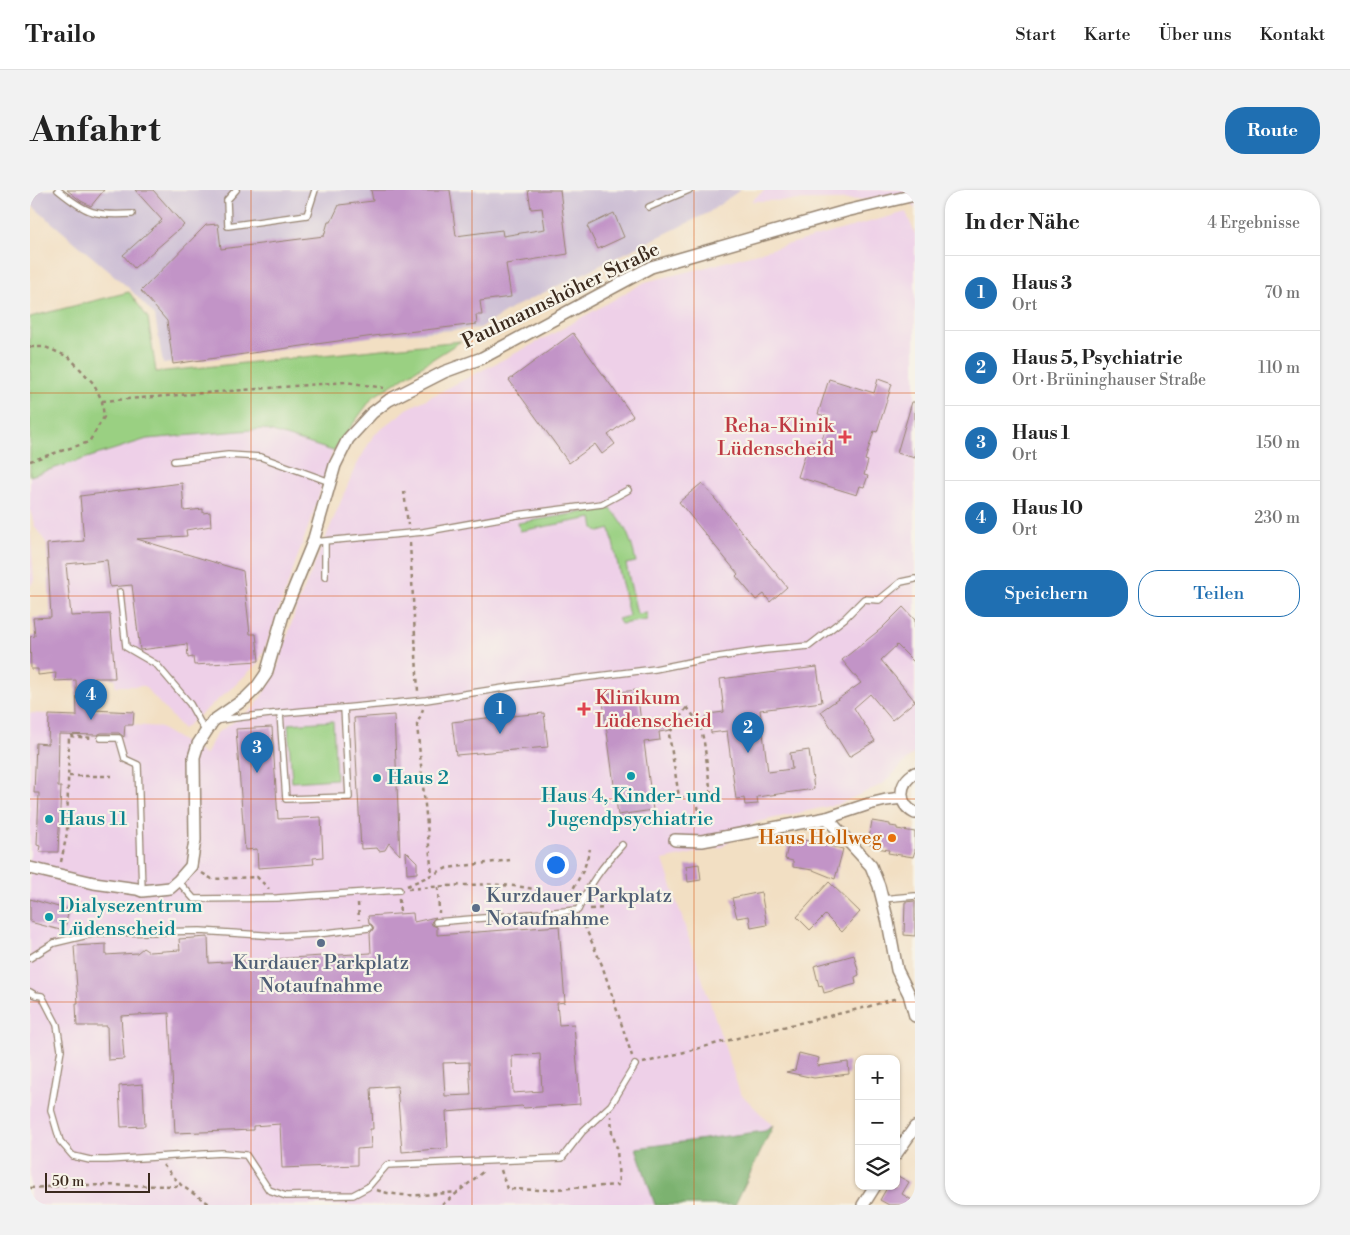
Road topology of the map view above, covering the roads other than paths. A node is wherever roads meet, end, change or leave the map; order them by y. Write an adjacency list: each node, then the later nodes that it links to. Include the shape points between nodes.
1 (58, 190): 7 (lane, via 88,212)
2 (236, 190): 3 (lane, via 227,200 228,226 307,215)
3 (315, 190)
4 (689, 190): 6 (lane)
5 (915, 195): 9 (street, Paulmannshöher Straße, via 846,211 651,267 482,358 444,372 389,400 348,439)
6 (649, 207)
7 (132, 214)
8 (174, 461): 9 (lane, via 228,455 261,457)
9 (330, 482): 11 (street, Paulmannshöher Straße)
10 (628, 490): 12 (lane, via 602,504 409,534)
11 (312, 542): 12 (lane); 18 (street, Paulmannshöher Straße, via 283,615 266,674 246,698)
12 (325, 542): 13 (lane)
13 (326, 578)
14 (915, 579): 16 (lane, via 901,582 879,600 864,599 809,646 426,700)
15 (120, 592): 19 (lane, via 126,647 157,665 190,704)
16 (344, 708): 17 (lane); 17 (lane, via 349,797 286,799)
17 (280, 713): 18 (lane)
18 (213, 721): 19 (street, Paulmannshöher Straße)
19 (205, 731): 28 (street, Paulmannshöher Straße, via 194,757 195,840 191,866)
20 (101, 738): 30 (lane, via 119,738 125,759 138,765)
21 (915, 773): 22 (street, via 906,779)
22 (902, 798): 23 (street, via 908,809); 24 (street, via 869,804)
23 (915, 813)
24 (827, 818): 25 (street, via 702,841); 32 (street, via 871,866)
25 (675, 840)
26 (622, 845): 33 (lane, via 600,869 578,910)
27 (30, 868): 30 (street)
28 (178, 881): 29 (lane, via 194,899 277,898); 30 (street, via 170,888)
29 (399, 890)
30 (142, 892)
31 (915, 896): 32 (lane)
32 (882, 899): 37 (street, via 898,970)
33 (438, 921)
34 (369, 928): 35 (lane, via 277,936 200,931 96,933 54,943)
35 (30, 958)
36 (30, 992): 39 (lane, via 42,996 56,1025 61,1050 51,1110 60,1141 73,1156 90,1160 246,1154 269,1190 286,1196 353,1195 368,1187 387,1165 562,1158 582,1132 611,1105)
37 (912, 994): 38 (street)
38 (915, 1016)
39 (635, 1065)
40 (915, 1127): 41 (street)
41 (900, 1148)
42 (872, 1190): 43 (street)
43 (863, 1205)

